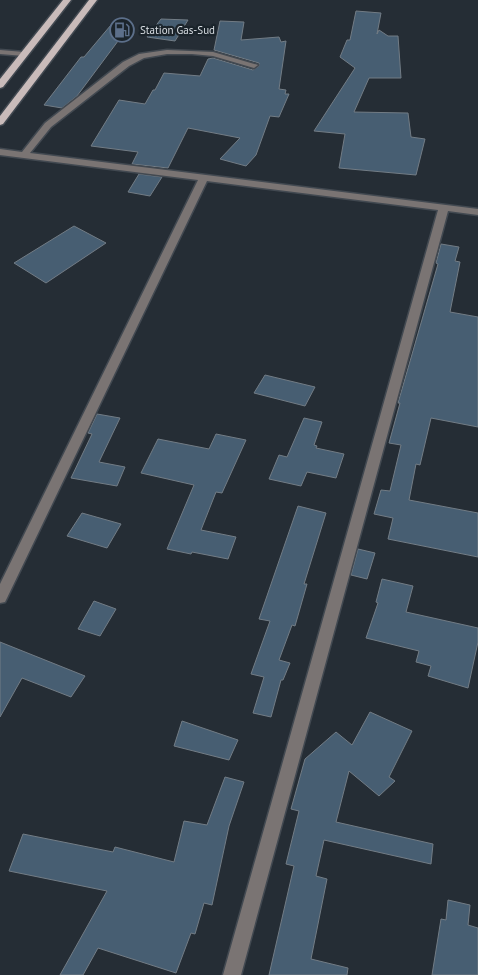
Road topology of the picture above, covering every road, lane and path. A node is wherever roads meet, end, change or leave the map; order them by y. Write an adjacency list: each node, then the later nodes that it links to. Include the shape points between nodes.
1 (67, 0): 4 (main road)
2 (93, 0): 7 (main road)
3 (0, 52): 4 (street)
4 (24, 54): 6 (main road)
5 (254, 65): 9 (street, via 192,52 142,56 126,64 48,125)
6 (0, 85)
7 (0, 122)
8 (0, 152): 9 (street)
9 (24, 155): 10 (street)
10 (204, 177): 11 (street); 13 (street)
11 (444, 207): 12 (street); 14 (street)
12 (478, 212)
13 (0, 598)
14 (232, 975)

